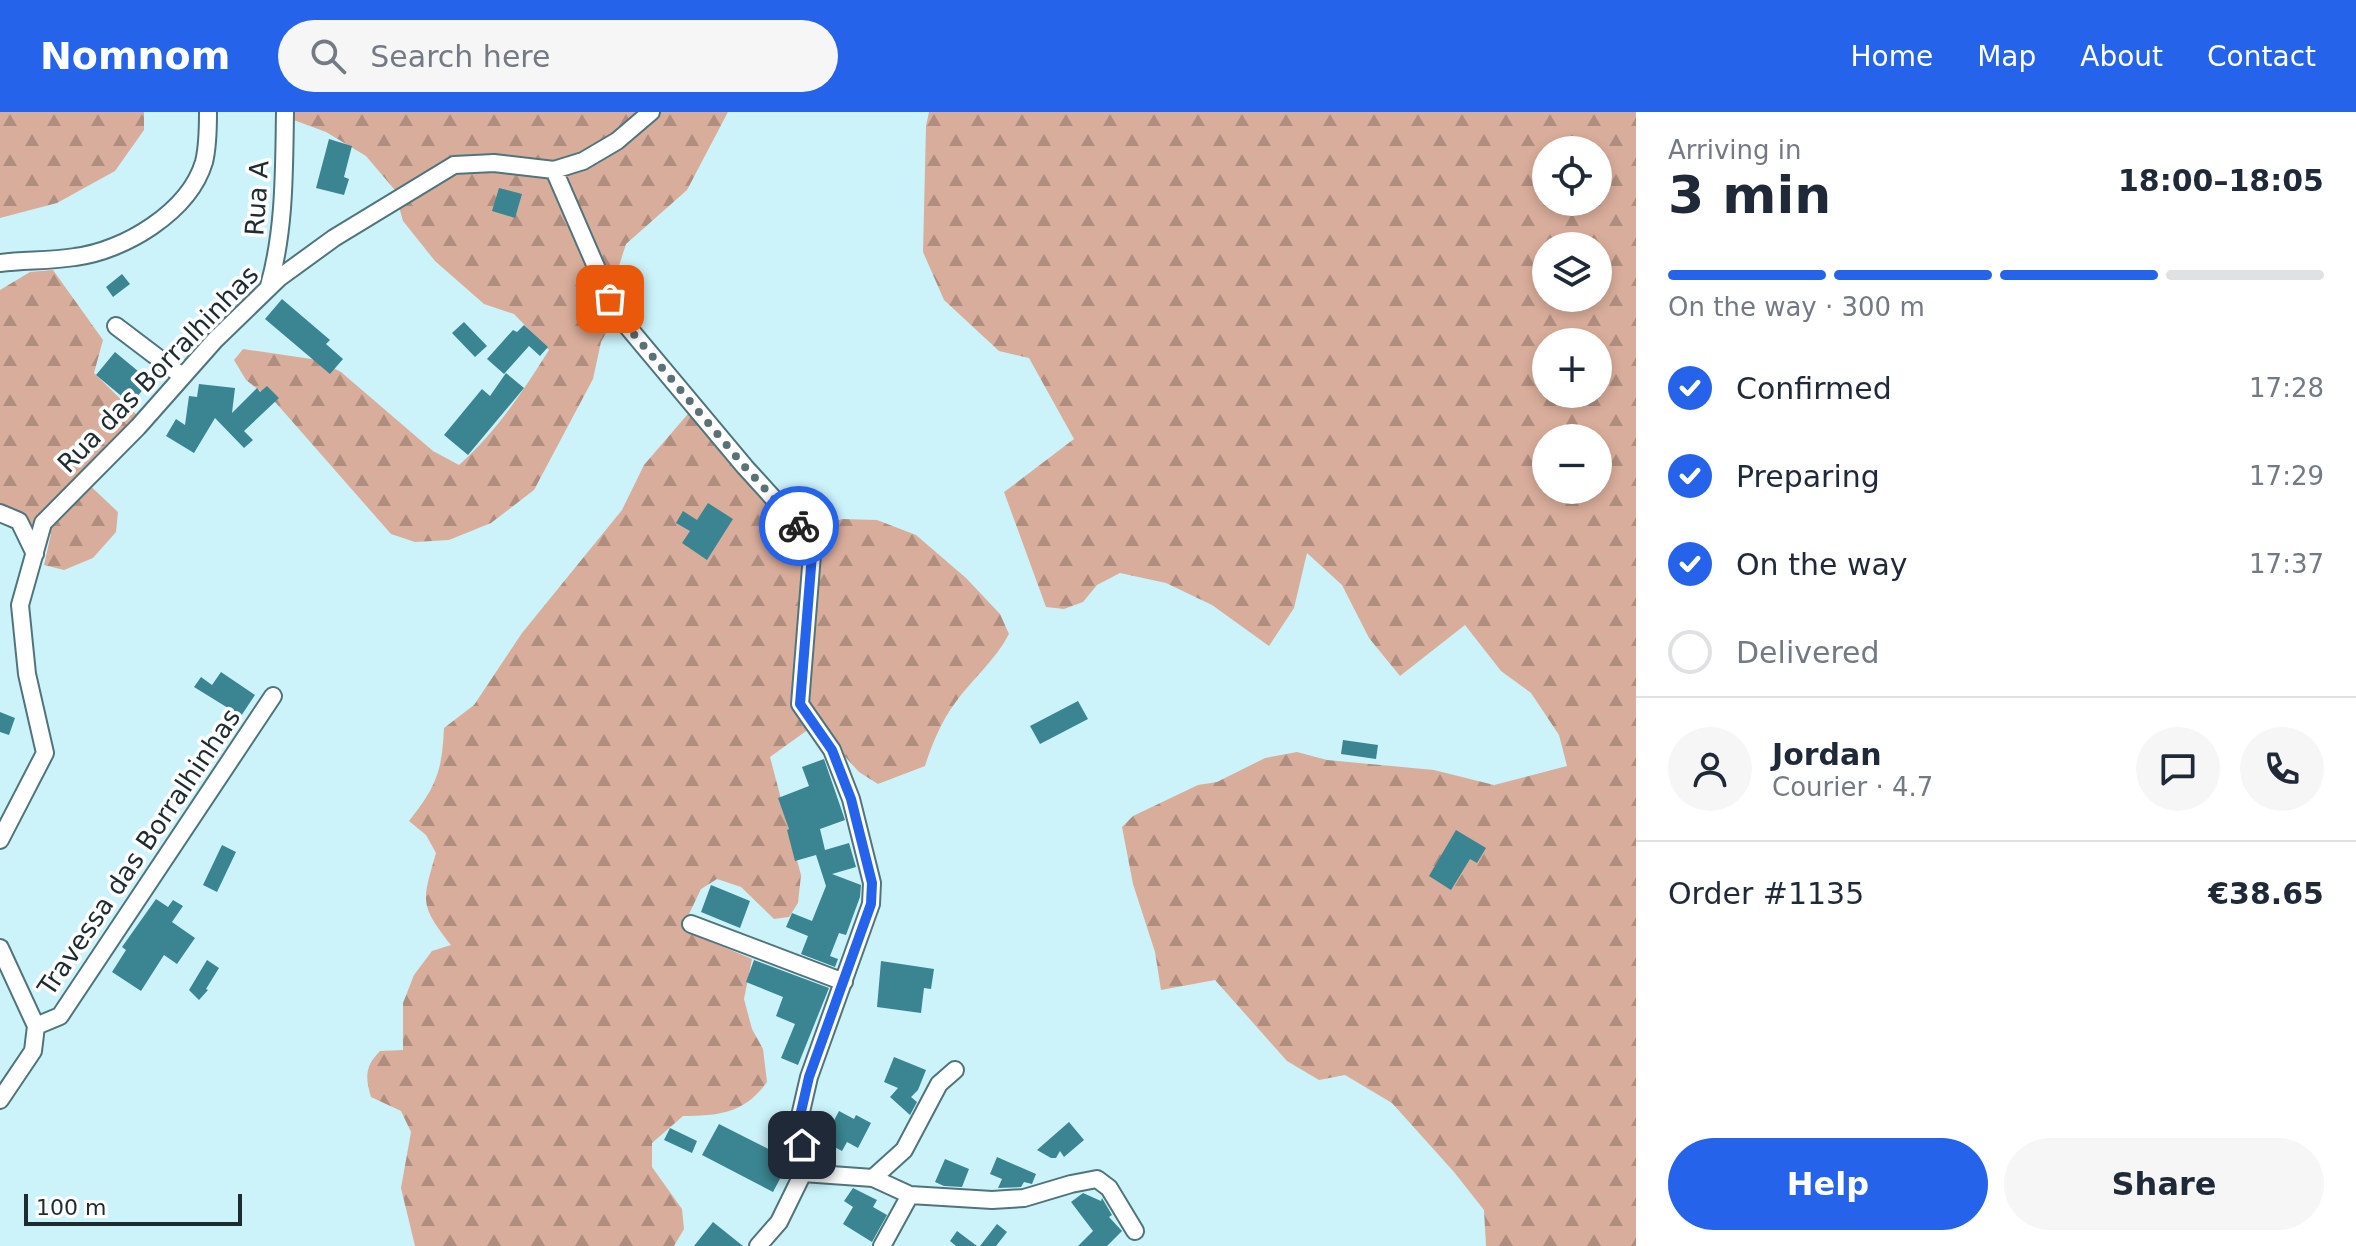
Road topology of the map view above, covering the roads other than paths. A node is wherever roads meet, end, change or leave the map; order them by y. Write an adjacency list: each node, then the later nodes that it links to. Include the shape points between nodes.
1 (208, 112): 5 (street, via 204,163 186,196 158,222 113,247 76,257)
2 (285, 112): 6 (street, Rua A, via 284,189)
3 (651, 112): 4 (street, Rua das Borralhinhas, via 617,141)
4 (554, 170): 6 (street, Rua das Borralhinhas, via 454,165 334,238); 15 (street, via 627,326 813,542 800,704 832,750 851,799 872,883 871,904)
5 (0, 263)
6 (269, 287): 8 (street, Rua das Borralhinhas)
7 (116, 326): 8 (street)
8 (182, 376): 10 (street, Rua das Borralhinhas, via 43,523)
9 (0, 513): 10 (street, via 19,521)
10 (35, 554): 12 (street, Rua das Borralhinhas, via 20,605 27,674 45,753)
11 (273, 696): 16 (street, Travessa das Borralhinhas, via 60,1016)
12 (0, 840)
13 (691, 924): 15 (street)
14 (0, 948): 16 (street)
15 (844, 982): 19 (street, via 800,1116)
16 (36, 1026): 18 (street, via 33,1051)
17 (955, 1070): 20 (street, via 939,1084 904,1150)
18 (0, 1100)
19 (803, 1173): 20 (street); 23 (street, via 779,1222)
20 (873, 1178): 21 (street)
21 (910, 1195): 22 (street, via 1013,1199 1097,1179 1109,1188); 24 (street)
22 (1135, 1231)
23 (758, 1246)
24 (882, 1246)

